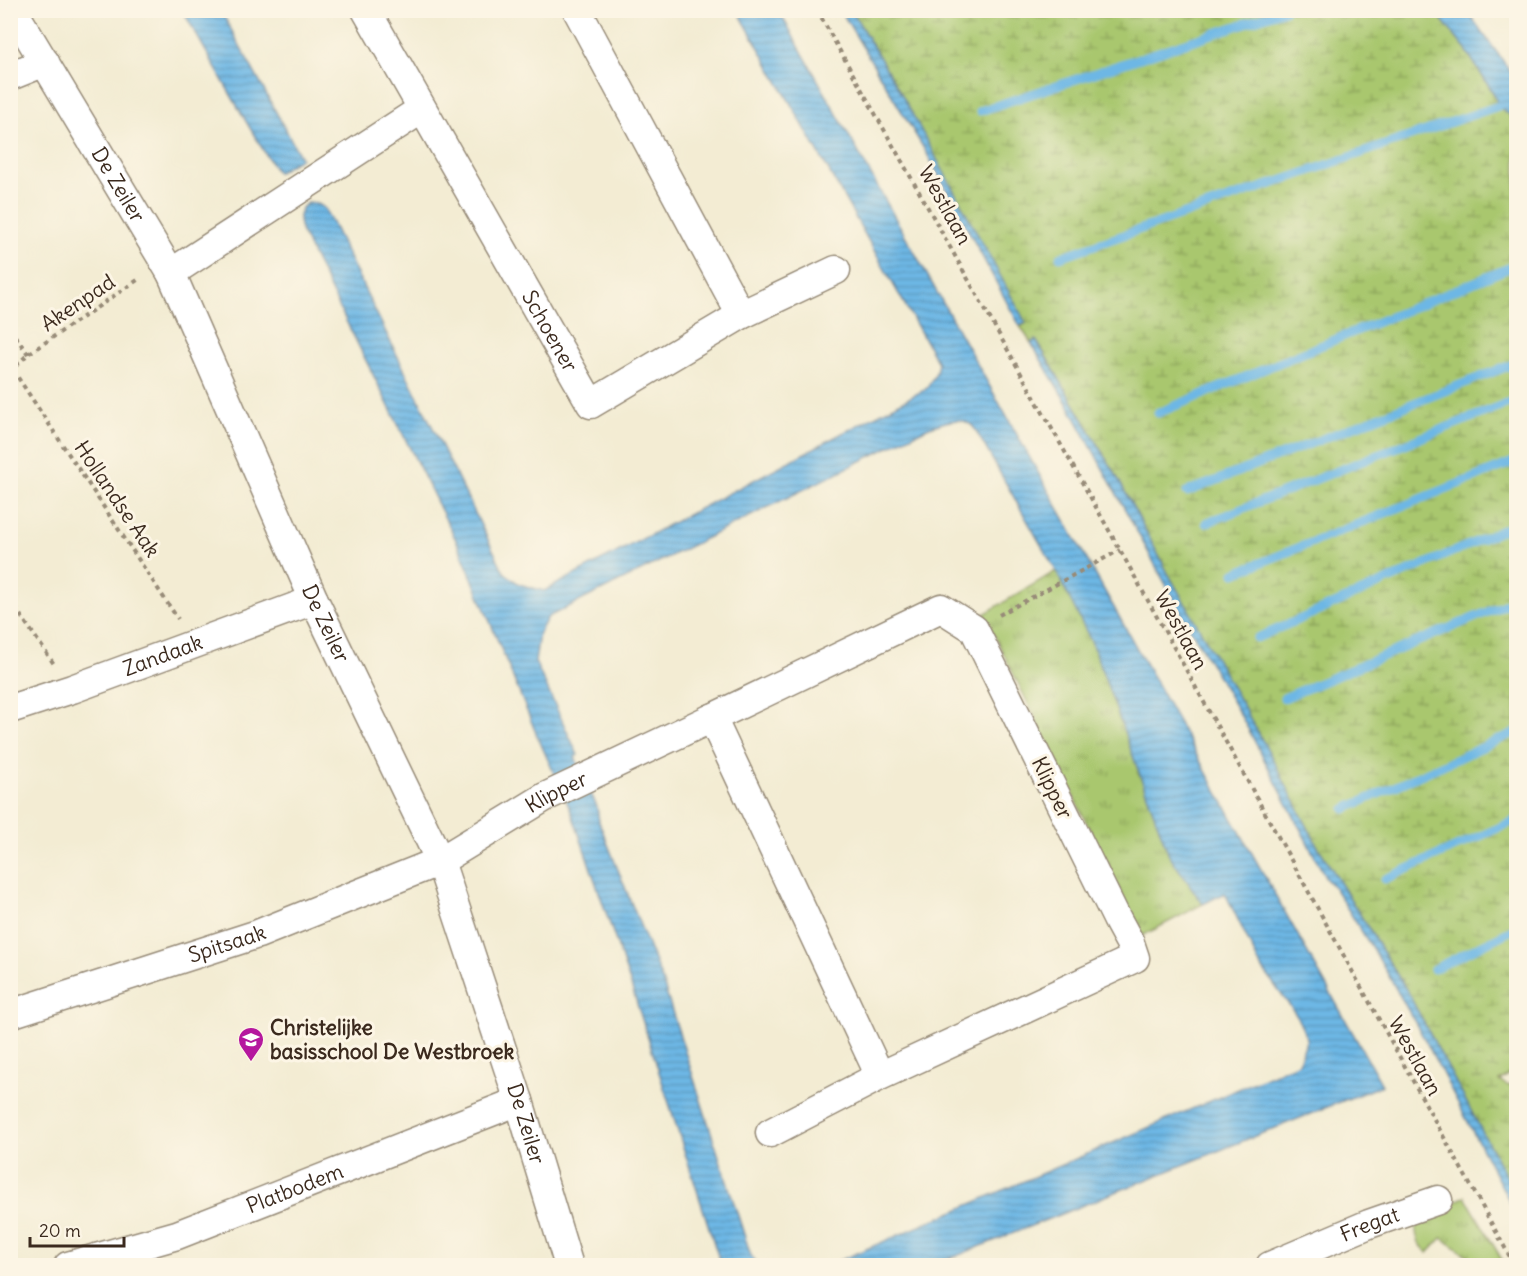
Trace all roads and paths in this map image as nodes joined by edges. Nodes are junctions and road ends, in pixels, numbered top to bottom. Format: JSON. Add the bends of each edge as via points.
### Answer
{"nodes":[{"id":1,"x":14,"y":10,"type":"edge"},
{"id":2,"x":366,"y":10,"type":"edge"},
{"id":3,"x":577,"y":10,"type":"edge"},
{"id":4,"x":817,"y":10,"type":"edge"},
{"id":5,"x":45,"y":62,"type":"junction"},
{"id":6,"x":10,"y":76,"type":"edge"},
{"id":7,"x":422,"y":109,"type":"junction"},
{"id":8,"x":168,"y":267,"type":"junction"},
{"id":9,"x":836,"y":270,"type":"dead end"},
{"id":10,"x":741,"y":315,"type":"junction"},
{"id":11,"x":10,"y":329,"type":"edge"},
{"id":12,"x":28,"y":354,"type":"junction"},
{"id":13,"x":12,"y":371,"type":"edge"},
{"id":14,"x":1120,"y":550,"type":"junction"},
{"id":15,"x":10,"y":600,"type":"edge"},
{"id":16,"x":314,"y":600,"type":"junction"},
{"id":17,"x":974,"y":628,"type":"junction"},
{"id":18,"x":195,"y":644,"type":"junction"},
{"id":19,"x":72,"y":689,"type":"junction"},
{"id":20,"x":10,"y":709,"type":"edge"},
{"id":21,"x":712,"y":718,"type":"junction"},
{"id":22,"x":440,"y":861,"type":"junction"},
{"id":23,"x":10,"y":1014,"type":"edge"},
{"id":24,"x":880,"y":1076,"type":"junction"},
{"id":25,"x":519,"y":1101,"type":"junction"},
{"id":26,"x":770,"y":1133,"type":"dead end"},
{"id":27,"x":1438,"y":1200,"type":"dead end"},
{"id":28,"x":68,"y":1266,"type":"edge"},
{"id":29,"x":569,"y":1266,"type":"edge"},
{"id":30,"x":1270,"y":1266,"type":"edge"},
{"id":31,"x":1515,"y":1266,"type":"edge"}],
"edges":[{"from":1,"to":5,"type":"street","name":"De Zeiler"},
{"from":2,"to":7,"type":"street","name":"Schoener"},
{"from":3,"to":10,"type":"street"},
{"from":4,"to":14,"type":"path","name":"Westlaan"},
{"from":5,"to":6,"type":"street"},
{"from":5,"to":8,"type":"street","name":"De Zeiler"},
{"from":7,"to":8,"type":"street"},
{"from":7,"to":10,"type":"street","name":"Schoener","via":[[591,404]]},
{"from":8,"to":12,"type":"path","name":"Akenpad"},
{"from":8,"to":16,"type":"street","name":"De Zeiler"},
{"from":9,"to":10,"type":"street","name":"Schoener"},
{"from":11,"to":12,"type":"path"},
{"from":12,"to":13,"type":"path","name":"Akenpad"},
{"from":13,"to":18,"type":"path","name":"Hollandse Aak"},
{"from":14,"to":17,"type":"path"},
{"from":14,"to":31,"type":"path","name":"Westlaan"},
{"from":15,"to":19,"type":"path"},
{"from":16,"to":18,"type":"street","name":"Zandaak"},
{"from":16,"to":22,"type":"street","name":"De Zeiler"},
{"from":17,"to":21,"type":"street","name":"Klipper","via":[[941,608]]},
{"from":17,"to":24,"type":"street","name":"Klipper","via":[[1135,958]]},
{"from":18,"to":19,"type":"street","name":"Zandaak"},
{"from":19,"to":20,"type":"street","name":"Zandaak"},
{"from":21,"to":22,"type":"street","name":"Klipper","via":[[544,797]]},
{"from":21,"to":24,"type":"street"},
{"from":22,"to":23,"type":"street","name":"Spitsaak","via":[[258,934]]},
{"from":22,"to":25,"type":"street","name":"De Zeiler"},
{"from":24,"to":26,"type":"street","name":"Klipper"},
{"from":25,"to":28,"type":"street","name":"Platbodem","via":[[177,1235]]},
{"from":25,"to":29,"type":"street","name":"De Zeiler"},
{"from":27,"to":30,"type":"street","name":"Fregat"}]}
